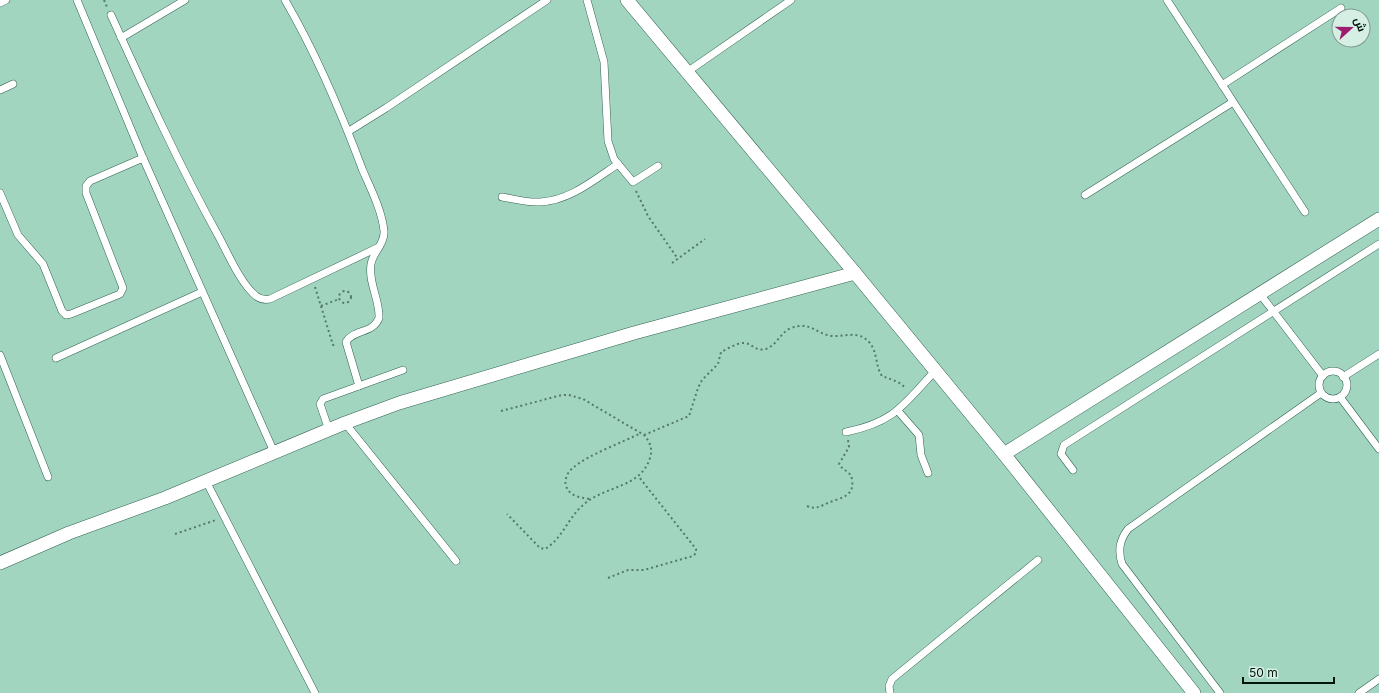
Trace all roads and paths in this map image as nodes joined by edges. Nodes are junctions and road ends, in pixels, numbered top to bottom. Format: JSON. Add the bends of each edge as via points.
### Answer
{"nodes":[{"id":1,"x":6,"y":0,"type":"edge"},
{"id":2,"x":77,"y":0,"type":"edge"},
{"id":3,"x":185,"y":0,"type":"edge"},
{"id":4,"x":285,"y":0,"type":"edge"},
{"id":5,"x":547,"y":0,"type":"edge"},
{"id":6,"x":587,"y":0,"type":"edge"},
{"id":7,"x":627,"y":0,"type":"edge"},
{"id":8,"x":791,"y":0,"type":"edge"},
{"id":9,"x":1167,"y":0,"type":"edge"},
{"id":10,"x":0,"y":3,"type":"edge"},
{"id":11,"x":1331,"y":14,"type":"edge"},
{"id":12,"x":110,"y":15,"type":"dead end"},
{"id":13,"x":121,"y":38,"type":"junction"},
{"id":14,"x":687,"y":72,"type":"junction"},
{"id":15,"x":13,"y":84,"type":"dead end"},
{"id":16,"x":1222,"y":85,"type":"junction"},
{"id":17,"x":0,"y":90,"type":"edge"},
{"id":18,"x":1233,"y":102,"type":"junction"},
{"id":19,"x":349,"y":131,"type":"junction"},
{"id":20,"x":143,"y":158,"type":"junction"},
{"id":21,"x":618,"y":164,"type":"junction"},
{"id":22,"x":658,"y":166,"type":"dead end"},
{"id":23,"x":633,"y":182,"type":"junction"},
{"id":24,"x":0,"y":193,"type":"edge"},
{"id":25,"x":1085,"y":196,"type":"dead end"},
{"id":26,"x":502,"y":197,"type":"dead end"},
{"id":27,"x":1305,"y":212,"type":"dead end"},
{"id":28,"x":1379,"y":220,"type":"edge"},
{"id":29,"x":705,"y":239,"type":"dead end"},
{"id":30,"x":1379,"y":244,"type":"edge"},
{"id":31,"x":379,"y":247,"type":"junction"},
{"id":32,"x":678,"y":258,"type":"junction"},
{"id":33,"x":672,"y":263,"type":"dead end"},
{"id":34,"x":855,"y":273,"type":"junction"},
{"id":35,"x":312,"y":278,"type":"junction"},
{"id":36,"x":202,"y":292,"type":"junction"},
{"id":37,"x":1260,"y":294,"type":"junction"},
{"id":38,"x":339,"y":299,"type":"junction"},
{"id":39,"x":320,"y":306,"type":"junction"},
{"id":40,"x":1273,"y":311,"type":"junction"},
{"id":41,"x":346,"y":342,"type":"junction"},
{"id":42,"x":1379,"y":354,"type":"edge"},
{"id":43,"x":0,"y":355,"type":"edge"},
{"id":44,"x":56,"y":358,"type":"dead end"},
{"id":45,"x":403,"y":370,"type":"dead end"},
{"id":46,"x":935,"y":371,"type":"junction"},
{"id":47,"x":1323,"y":376,"type":"junction"},
{"id":48,"x":1343,"y":377,"type":"junction"},
{"id":49,"x":359,"y":386,"type":"junction"},
{"id":50,"x":1321,"y":393,"type":"junction"},
{"id":51,"x":913,"y":394,"type":"junction"},
{"id":52,"x":1340,"y":397,"type":"junction"},
{"id":53,"x":501,"y":411,"type":"dead end"},
{"id":54,"x":898,"y":411,"type":"junction"},
{"id":55,"x":345,"y":423,"type":"junction"},
{"id":56,"x":329,"y":430,"type":"junction"},
{"id":57,"x":846,"y":432,"type":"joint"},
{"id":58,"x":641,"y":433,"type":"junction"},
{"id":59,"x":644,"y":435,"type":"junction"},
{"id":60,"x":1379,"y":449,"type":"edge"},
{"id":61,"x":274,"y":452,"type":"junction"},
{"id":62,"x":1004,"y":454,"type":"junction"},
{"id":63,"x":1073,"y":470,"type":"dead end"},
{"id":64,"x":928,"y":473,"type":"dead end"},
{"id":65,"x":48,"y":477,"type":"dead end"},
{"id":66,"x":638,"y":477,"type":"junction"},
{"id":67,"x":206,"y":481,"type":"junction"},
{"id":68,"x":590,"y":499,"type":"junction"},
{"id":69,"x":808,"y":506,"type":"dead end"},
{"id":70,"x":507,"y":514,"type":"dead end"},
{"id":71,"x":224,"y":517,"type":"junction"},
{"id":72,"x":175,"y":534,"type":"dead end"},
{"id":73,"x":1038,"y":560,"type":"dead end"},
{"id":74,"x":456,"y":561,"type":"dead end"},
{"id":75,"x":0,"y":563,"type":"edge"},
{"id":76,"x":608,"y":578,"type":"dead end"},
{"id":77,"x":1379,"y":679,"type":"edge"},
{"id":78,"x":315,"y":693,"type":"edge"},
{"id":79,"x":890,"y":693,"type":"edge"},
{"id":80,"x":1194,"y":693,"type":"edge"},
{"id":81,"x":1220,"y":693,"type":"edge"},
{"id":82,"x":1359,"y":693,"type":"edge"}],
"edges":[{"from":1,"to":10,"type":"lane"},
{"from":2,"to":20,"type":"lane"},
{"from":3,"to":13,"type":"lane"},
{"from":4,"to":19,"type":"lane","via":[[309,41]]},
{"from":5,"to":19,"type":"lane"},
{"from":6,"to":21,"type":"lane","via":[[604,62],[608,141]]},
{"from":7,"to":14,"type":"street"},
{"from":8,"to":14,"type":"lane"},
{"from":9,"to":16,"type":"lane"},
{"from":11,"to":16,"type":"lane"},
{"from":12,"to":13,"type":"lane"},
{"from":13,"to":35,"type":"lane","via":[[187,177],[246,285],[255,295],[266,299]]},
{"from":14,"to":34,"type":"street"},
{"from":15,"to":17,"type":"lane"},
{"from":16,"to":18,"type":"lane"},
{"from":18,"to":25,"type":"lane"},
{"from":18,"to":27,"type":"lane"},
{"from":19,"to":31,"type":"lane","via":[[384,230]]},
{"from":20,"to":24,"type":"lane","via":[[90,181],[86,186],[86,193],[123,288],[120,294],[71,314],[66,315],[62,311],[43,264],[18,235]]},
{"from":20,"to":36,"type":"lane"},
{"from":21,"to":23,"type":"lane"},
{"from":21,"to":26,"type":"lane","via":[[561,198],[535,202]]},
{"from":22,"to":23,"type":"lane"},
{"from":23,"to":32,"type":"path","via":[[648,216]]},
{"from":28,"to":37,"type":"street"},
{"from":29,"to":32,"type":"path"},
{"from":30,"to":40,"type":"lane"},
{"from":31,"to":35,"type":"lane"},
{"from":31,"to":41,"type":"lane","via":[[370,270],[379,314],[377,322],[372,328],[349,338]]},
{"from":32,"to":33,"type":"path"},
{"from":34,"to":46,"type":"street"},
{"from":34,"to":55,"type":"street","via":[[634,333],[446,388]]},
{"from":35,"to":39,"type":"path"},
{"from":36,"to":44,"type":"lane"},
{"from":36,"to":61,"type":"lane"},
{"from":37,"to":40,"type":"lane"},
{"from":37,"to":62,"type":"street"},
{"from":38,"to":38,"type":"path","via":[[347,304],[352,297],[346,291],[340,293]]},
{"from":38,"to":39,"type":"path"},
{"from":39,"to":41,"type":"path","via":[[333,345]]},
{"from":40,"to":47,"type":"lane"},
{"from":40,"to":63,"type":"lane","via":[[1064,446],[1061,454]]},
{"from":41,"to":49,"type":"lane"},
{"from":42,"to":48,"type":"lane"},
{"from":43,"to":65,"type":"lane"},
{"from":45,"to":49,"type":"lane"},
{"from":46,"to":51,"type":"lane"},
{"from":46,"to":62,"type":"street"},
{"from":47,"to":48,"type":"lane","via":[[1331,372]]},
{"from":47,"to":50,"type":"lane","via":[[1319,384]]},
{"from":48,"to":52,"type":"lane","via":[[1346,386]]},
{"from":49,"to":56,"type":"lane","via":[[321,401]]},
{"from":50,"to":52,"type":"lane","via":[[1330,399]]},
{"from":50,"to":81,"type":"lane","via":[[1128,530],[1120,542],[1122,564]]},
{"from":51,"to":54,"type":"lane"},
{"from":51,"to":59,"type":"path","via":[[898,382],[882,376],[872,347],[865,339],[850,334],[832,336],[811,327],[799,326],[785,332],[776,343],[767,348],[757,350],[741,343],[721,352],[718,364],[702,380],[689,416]]},
{"from":52,"to":60,"type":"lane"},
{"from":53,"to":58,"type":"path","via":[[569,395],[583,399]]},
{"from":54,"to":57,"type":"lane","via":[[874,425]]},
{"from":54,"to":64,"type":"lane","via":[[919,435],[921,455]]},
{"from":55,"to":56,"type":"street"},
{"from":55,"to":74,"type":"lane"},
{"from":56,"to":61,"type":"street"},
{"from":57,"to":69,"type":"path","via":[[849,447],[839,464],[851,474],[850,491],[844,498],[819,508]]},
{"from":58,"to":59,"type":"path"},
{"from":58,"to":68,"type":"path","via":[[578,464],[569,472],[566,481],[568,491],[576,497]]},
{"from":59,"to":66,"type":"path","via":[[651,444],[652,454],[644,471]]},
{"from":61,"to":67,"type":"street"},
{"from":62,"to":80,"type":"street"},
{"from":66,"to":68,"type":"path"},
{"from":66,"to":76,"type":"path","via":[[696,549],[696,553],[647,569],[628,570]]},
{"from":67,"to":71,"type":"lane"},
{"from":67,"to":75,"type":"street","via":[[69,533]]},
{"from":68,"to":70,"type":"path","via":[[578,509],[560,535],[545,549],[540,548]]},
{"from":71,"to":72,"type":"path"},
{"from":71,"to":78,"type":"lane"},
{"from":73,"to":79,"type":"lane","via":[[892,679]]},
{"from":77,"to":82,"type":"lane"}]}
